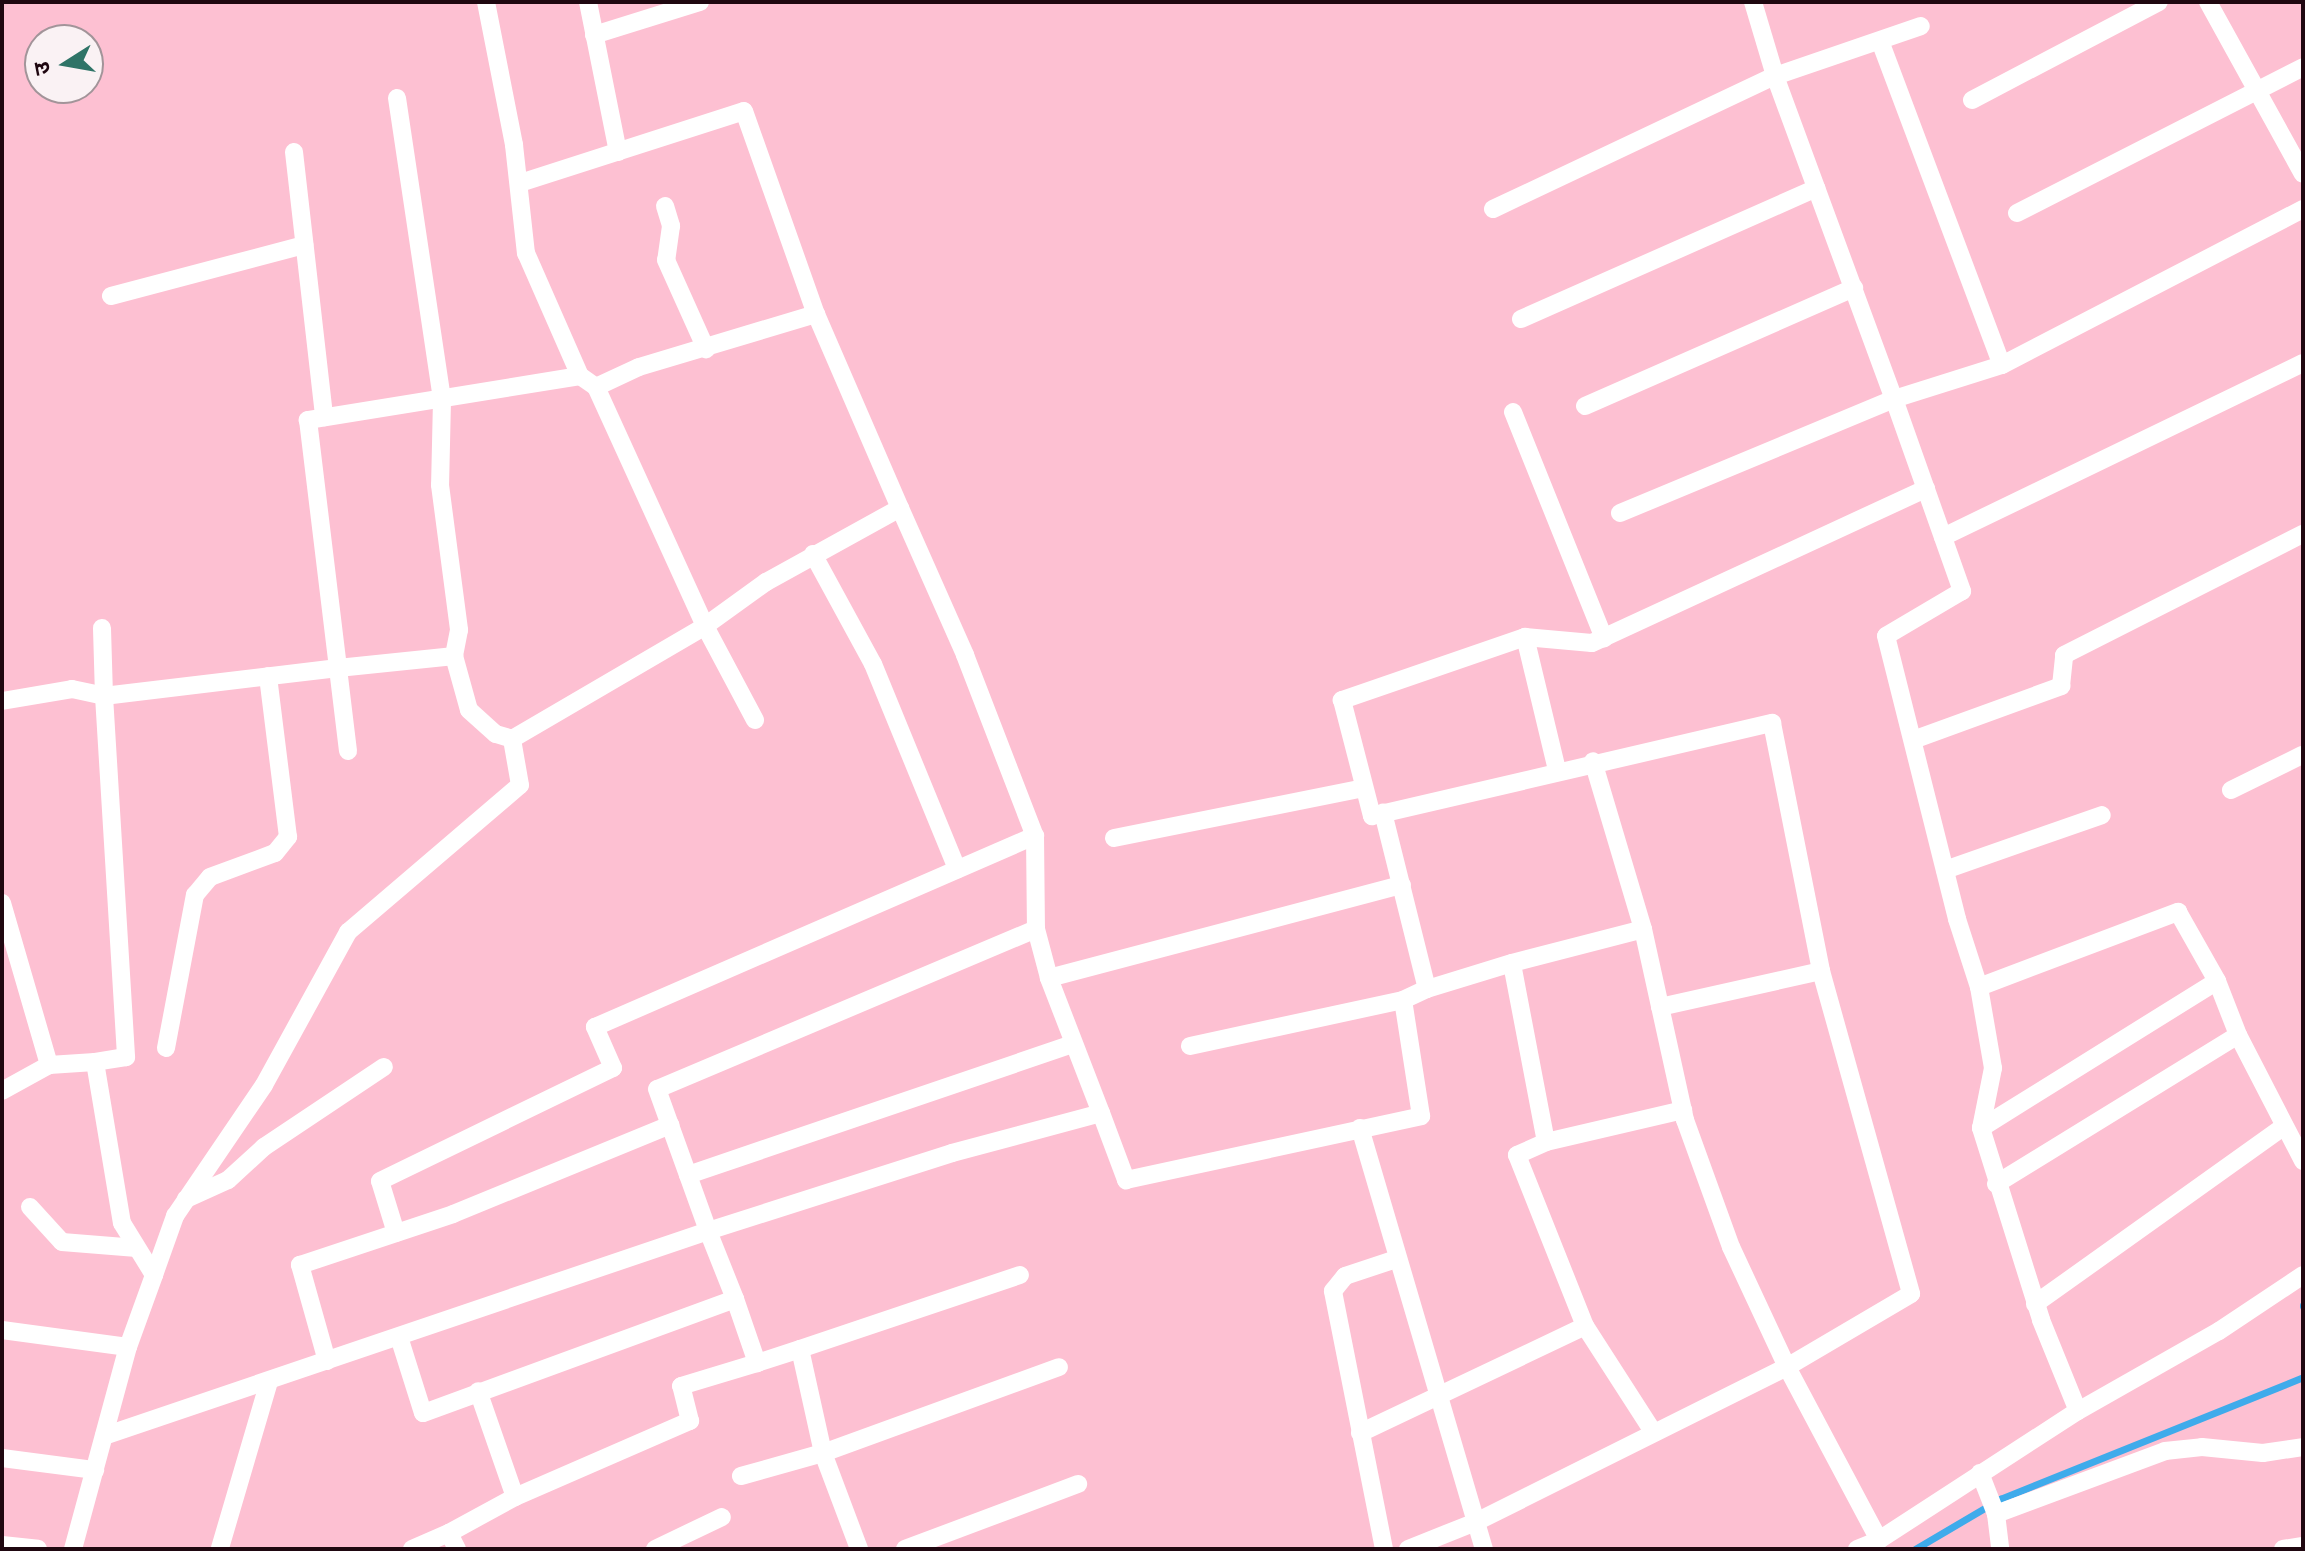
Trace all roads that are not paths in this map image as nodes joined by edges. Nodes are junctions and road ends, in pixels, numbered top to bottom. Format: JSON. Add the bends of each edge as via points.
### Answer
{"nodes":[{"id":1,"x":486,"y":2,"type":"edge"},
{"id":2,"x":588,"y":2,"type":"edge"},
{"id":3,"x":700,"y":2,"type":"edge"},
{"id":4,"x":1753,"y":2,"type":"edge"},
{"id":5,"x":2159,"y":2,"type":"edge"},
{"id":6,"x":2208,"y":2,"type":"edge"},
{"id":7,"x":1921,"y":26,"type":"dead end"},
{"id":8,"x":594,"y":35,"type":"junction"},
{"id":9,"x":1880,"y":41,"type":"junction"},
{"id":10,"x":2303,"y":67,"type":"edge"},
{"id":11,"x":1775,"y":76,"type":"junction"},
{"id":12,"x":2257,"y":90,"type":"junction"},
{"id":13,"x":397,"y":98,"type":"dead end"},
{"id":14,"x":1972,"y":100,"type":"dead end"},
{"id":15,"x":294,"y":152,"type":"dead end"},
{"id":16,"x":618,"y":152,"type":"junction"},
{"id":17,"x":2303,"y":174,"type":"edge"},
{"id":18,"x":520,"y":183,"type":"junction"},
{"id":19,"x":1816,"y":188,"type":"junction"},
{"id":20,"x":665,"y":206,"type":"dead end"},
{"id":21,"x":1493,"y":209,"type":"dead end"},
{"id":22,"x":2303,"y":209,"type":"edge"},
{"id":23,"x":2017,"y":213,"type":"dead end"},
{"id":24,"x":304,"y":245,"type":"junction"},
{"id":25,"x":1854,"y":288,"type":"junction"},
{"id":26,"x":111,"y":296,"type":"dead end"},
{"id":27,"x":816,"y":314,"type":"junction"},
{"id":28,"x":1521,"y":319,"type":"dead end"},
{"id":29,"x":706,"y":349,"type":"junction"},
{"id":30,"x":2303,"y":363,"type":"edge"},
{"id":31,"x":2002,"y":365,"type":"junction"},
{"id":32,"x":588,"y":382,"type":"junction"},
{"id":33,"x":1894,"y":399,"type":"junction"},
{"id":34,"x":442,"y":400,"type":"junction"},
{"id":35,"x":1585,"y":406,"type":"dead end"},
{"id":36,"x":1513,"y":412,"type":"dead end"},
{"id":37,"x":324,"y":417,"type":"junction"},
{"id":38,"x":1926,"y":489,"type":"junction"},
{"id":39,"x":900,"y":508,"type":"junction"},
{"id":40,"x":1620,"y":513,"type":"dead end"},
{"id":41,"x":2303,"y":534,"type":"edge"},
{"id":42,"x":1943,"y":537,"type":"junction"},
{"id":43,"x":813,"y":554,"type":"junction"},
{"id":44,"x":705,"y":626,"type":"junction"},
{"id":45,"x":102,"y":628,"type":"dead end"},
{"id":46,"x":1525,"y":637,"type":"junction"},
{"id":47,"x":1604,"y":638,"type":"junction"},
{"id":48,"x":454,"y":656,"type":"junction"},
{"id":49,"x":338,"y":668,"type":"junction"},
{"id":50,"x":268,"y":676,"type":"junction"},
{"id":51,"x":104,"y":696,"type":"junction"},
{"id":52,"x":2,"y":701,"type":"edge"},
{"id":53,"x":755,"y":720,"type":"dead end"},
{"id":54,"x":512,"y":739,"type":"junction"},
{"id":55,"x":1913,"y":740,"type":"junction"},
{"id":56,"x":348,"y":751,"type":"dead end"},
{"id":57,"x":2303,"y":755,"type":"edge"},
{"id":58,"x":1593,"y":761,"type":"junction"},
{"id":59,"x":1557,"y":770,"type":"junction"},
{"id":60,"x":1364,"y":788,"type":"junction"},
{"id":61,"x":2231,"y":790,"type":"dead end"},
{"id":62,"x":1383,"y":812,"type":"junction"},
{"id":63,"x":2102,"y":815,"type":"dead end"},
{"id":64,"x":1035,"y":836,"type":"junction"},
{"id":65,"x":1114,"y":838,"type":"dead end"},
{"id":66,"x":957,"y":869,"type":"junction"},
{"id":67,"x":1945,"y":870,"type":"junction"},
{"id":68,"x":1402,"y":885,"type":"junction"},
{"id":69,"x":2,"y":903,"type":"edge"},
{"id":70,"x":1036,"y":929,"type":"junction"},
{"id":71,"x":1643,"y":929,"type":"junction"},
{"id":72,"x":10,"y":961,"type":"edge"},
{"id":73,"x":1512,"y":963,"type":"junction"},
{"id":74,"x":1821,"y":971,"type":"junction"},
{"id":75,"x":1049,"y":978,"type":"junction"},
{"id":76,"x":2217,"y":981,"type":"junction"},
{"id":77,"x":1979,"y":987,"type":"junction"},
{"id":78,"x":1427,"y":989,"type":"junction"},
{"id":79,"x":1403,"y":1000,"type":"junction"},
{"id":80,"x":1660,"y":1007,"type":"junction"},
{"id":81,"x":2238,"y":1035,"type":"junction"},
{"id":82,"x":1073,"y":1044,"type":"junction"},
{"id":83,"x":1190,"y":1046,"type":"dead end"},
{"id":84,"x":166,"y":1048,"type":"dead end"},
{"id":85,"x":95,"y":1062,"type":"junction"},
{"id":86,"x":49,"y":1065,"type":"junction"},
{"id":87,"x":384,"y":1067,"type":"dead end"},
{"id":88,"x":2,"y":1091,"type":"edge"},
{"id":89,"x":1683,"y":1110,"type":"junction"},
{"id":90,"x":1101,"y":1113,"type":"junction"},
{"id":91,"x":670,"y":1125,"type":"junction"},
{"id":92,"x":2283,"y":1127,"type":"junction"},
{"id":93,"x":1360,"y":1128,"type":"junction"},
{"id":94,"x":1981,"y":1128,"type":"junction"},
{"id":95,"x":1546,"y":1142,"type":"junction"},
{"id":96,"x":2303,"y":1161,"type":"edge"},
{"id":97,"x":688,"y":1175,"type":"junction"},
{"id":98,"x":1996,"y":1184,"type":"junction"},
{"id":99,"x":186,"y":1199,"type":"junction"},
{"id":100,"x":30,"y":1207,"type":"dead end"},
{"id":101,"x":708,"y":1231,"type":"junction"},
{"id":102,"x":396,"y":1233,"type":"junction"},
{"id":103,"x":137,"y":1248,"type":"junction"},
{"id":104,"x":1396,"y":1259,"type":"junction"},
{"id":105,"x":154,"y":1275,"type":"junction"},
{"id":106,"x":1020,"y":1275,"type":"dead end"},
{"id":107,"x":2303,"y":1275,"type":"edge"},
{"id":108,"x":735,"y":1299,"type":"junction"},
{"id":109,"x":2035,"y":1304,"type":"junction"},
{"id":110,"x":1585,"y":1326,"type":"junction"},
{"id":111,"x":2,"y":1330,"type":"edge"},
{"id":112,"x":399,"y":1337,"type":"junction"},
{"id":113,"x":128,"y":1347,"type":"junction"},
{"id":114,"x":800,"y":1349,"type":"junction"},
{"id":115,"x":327,"y":1361,"type":"junction"},
{"id":116,"x":757,"y":1363,"type":"junction"},
{"id":117,"x":1059,"y":1367,"type":"dead end"},
{"id":118,"x":1787,"y":1367,"type":"junction"},
{"id":119,"x":269,"y":1382,"type":"junction"},
{"id":120,"x":478,"y":1391,"type":"junction"},
{"id":121,"x":1441,"y":1397,"type":"junction"},
{"id":122,"x":2078,"y":1411,"type":"junction"},
{"id":123,"x":1360,"y":1433,"type":"junction"},
{"id":124,"x":1654,"y":1433,"type":"junction"},
{"id":125,"x":104,"y":1436,"type":"junction"},
{"id":126,"x":2303,"y":1447,"type":"edge"},
{"id":127,"x":823,"y":1453,"type":"junction"},
{"id":128,"x":2,"y":1458,"type":"edge"},
{"id":129,"x":95,"y":1470,"type":"junction"},
{"id":130,"x":1980,"y":1473,"type":"junction"},
{"id":131,"x":741,"y":1476,"type":"dead end"},
{"id":132,"x":1078,"y":1484,"type":"dead end"},
{"id":133,"x":515,"y":1497,"type":"junction"},
{"id":134,"x":1996,"y":1514,"type":"junction"},
{"id":135,"x":722,"y":1517,"type":"dead end"},
{"id":136,"x":1476,"y":1522,"type":"junction"},
{"id":137,"x":1879,"y":1540,"type":"junction"},
{"id":138,"x":453,"y":1541,"type":"edge"},
{"id":139,"x":2,"y":1545,"type":"edge"},
{"id":140,"x":2303,"y":1546,"type":"edge"},
{"id":141,"x":220,"y":1548,"type":"edge"},
{"id":142,"x":38,"y":1549,"type":"edge"},
{"id":143,"x":73,"y":1549,"type":"edge"},
{"id":144,"x":412,"y":1549,"type":"edge"},
{"id":145,"x":655,"y":1549,"type":"edge"},
{"id":146,"x":859,"y":1549,"type":"edge"},
{"id":147,"x":905,"y":1549,"type":"edge"},
{"id":148,"x":1384,"y":1549,"type":"edge"},
{"id":149,"x":1408,"y":1549,"type":"edge"},
{"id":150,"x":1484,"y":1549,"type":"edge"},
{"id":151,"x":1857,"y":1549,"type":"edge"},
{"id":152,"x":2000,"y":1549,"type":"edge"},
{"id":153,"x":2283,"y":1549,"type":"edge"}],
"edges":[{"from":1,"to":18,"type":"street"},
{"from":2,"to":8,"type":"street"},
{"from":3,"to":8,"type":"street"},
{"from":4,"to":11,"type":"street"},
{"from":5,"to":14,"type":"street"},
{"from":6,"to":12,"type":"street"},
{"from":7,"to":9,"type":"street"},
{"from":8,"to":16,"type":"street"},
{"from":9,"to":11,"type":"street"},
{"from":9,"to":31,"type":"street"},
{"from":10,"to":12,"type":"street"},
{"from":11,"to":19,"type":"street"},
{"from":11,"to":21,"type":"street"},
{"from":12,"to":17,"type":"street"},
{"from":12,"to":23,"type":"street"},
{"from":13,"to":34,"type":"street"},
{"from":15,"to":24,"type":"street"},
{"from":16,"to":18,"type":"street"},
{"from":16,"to":27,"type":"street","via":[[744,111]]},
{"from":18,"to":32,"type":"street","via":[[518,214],[526,253]]},
{"from":19,"to":25,"type":"street"},
{"from":19,"to":28,"type":"street"},
{"from":20,"to":29,"type":"street","via":[[671,226],[666,260]]},
{"from":22,"to":31,"type":"street"},
{"from":24,"to":26,"type":"street"},
{"from":24,"to":37,"type":"street"},
{"from":25,"to":33,"type":"street"},
{"from":25,"to":35,"type":"street"},
{"from":27,"to":29,"type":"street"},
{"from":27,"to":39,"type":"street"},
{"from":29,"to":32,"type":"street"},
{"from":30,"to":42,"type":"street"},
{"from":31,"to":33,"type":"street"},
{"from":32,"to":34,"type":"street"},
{"from":32,"to":44,"type":"street"},
{"from":33,"to":38,"type":"street"},
{"from":33,"to":40,"type":"street"},
{"from":34,"to":37,"type":"street"},
{"from":34,"to":48,"type":"street","via":[[440,485],[459,630]]},
{"from":36,"to":47,"type":"street"},
{"from":37,"to":49,"type":"street","via":[[308,420]]},
{"from":38,"to":42,"type":"street"},
{"from":38,"to":47,"type":"street"},
{"from":39,"to":43,"type":"street"},
{"from":39,"to":64,"type":"street","via":[[965,655]]},
{"from":41,"to":55,"type":"street","via":[[2064,655],[2061,686]]},
{"from":42,"to":55,"type":"street","via":[[1962,591],[1886,636]]},
{"from":43,"to":44,"type":"street"},
{"from":43,"to":66,"type":"street","via":[[873,664]]},
{"from":44,"to":53,"type":"street"},
{"from":44,"to":54,"type":"street"},
{"from":45,"to":51,"type":"street"},
{"from":46,"to":47,"type":"street","via":[[1592,643]]},
{"from":46,"to":59,"type":"street"},
{"from":46,"to":60,"type":"street","via":[[1342,700]]},
{"from":48,"to":49,"type":"street"},
{"from":48,"to":54,"type":"street","via":[[469,710],[496,734]]},
{"from":49,"to":50,"type":"street"},
{"from":49,"to":56,"type":"street"},
{"from":50,"to":51,"type":"street"},
{"from":50,"to":84,"type":"street","via":[[288,837],[275,853],[210,877],[195,895]]},
{"from":51,"to":52,"type":"street","via":[[72,689]]},
{"from":51,"to":85,"type":"street","via":[[126,1057]]},
{"from":54,"to":99,"type":"street","via":[[520,785],[348,932],[264,1085]]},
{"from":55,"to":67,"type":"street"},
{"from":57,"to":61,"type":"street"},
{"from":58,"to":59,"type":"street"},
{"from":58,"to":71,"type":"street"},
{"from":58,"to":74,"type":"street","via":[[1772,723]]},
{"from":59,"to":62,"type":"street"},
{"from":60,"to":62,"type":"street","via":[[1372,816]]},
{"from":60,"to":65,"type":"street"},
{"from":62,"to":68,"type":"street"},
{"from":63,"to":67,"type":"street"},
{"from":64,"to":66,"type":"street"},
{"from":64,"to":70,"type":"street"},
{"from":66,"to":102,"type":"street","via":[[595,1027],[613,1068],[380,1181]]},
{"from":67,"to":77,"type":"street"},
{"from":68,"to":75,"type":"street"},
{"from":68,"to":78,"type":"street"},
{"from":69,"to":72,"type":"street"},
{"from":70,"to":75,"type":"street"},
{"from":70,"to":91,"type":"street","via":[[657,1089]]},
{"from":71,"to":73,"type":"street"},
{"from":71,"to":80,"type":"street"},
{"from":72,"to":86,"type":"street"},
{"from":73,"to":78,"type":"street"},
{"from":73,"to":95,"type":"street"},
{"from":74,"to":80,"type":"street"},
{"from":74,"to":118,"type":"street","via":[[1911,1294]]},
{"from":75,"to":82,"type":"street"},
{"from":76,"to":77,"type":"street","via":[[2178,912]]},
{"from":76,"to":81,"type":"street"},
{"from":76,"to":94,"type":"street"},
{"from":77,"to":94,"type":"street","via":[[1993,1068]]},
{"from":78,"to":79,"type":"street"},
{"from":79,"to":83,"type":"street"},
{"from":79,"to":93,"type":"street","via":[[1421,1116]]},
{"from":80,"to":89,"type":"street"},
{"from":81,"to":92,"type":"street"},
{"from":81,"to":98,"type":"street"},
{"from":82,"to":90,"type":"street"},
{"from":82,"to":97,"type":"street"},
{"from":85,"to":86,"type":"street"},
{"from":85,"to":103,"type":"street","via":[[122,1223]]},
{"from":86,"to":88,"type":"street"},
{"from":87,"to":99,"type":"street","via":[[264,1147],[228,1180]]},
{"from":89,"to":95,"type":"street"},
{"from":89,"to":118,"type":"street","via":[[1731,1247]]},
{"from":90,"to":93,"type":"street","via":[[1126,1180]]},
{"from":90,"to":101,"type":"street","via":[[952,1153]]},
{"from":91,"to":97,"type":"street"},
{"from":91,"to":102,"type":"street"},
{"from":92,"to":96,"type":"street"},
{"from":92,"to":109,"type":"street"},
{"from":93,"to":104,"type":"street"},
{"from":94,"to":98,"type":"street"},
{"from":95,"to":110,"type":"street","via":[[1517,1155]]},
{"from":97,"to":101,"type":"street"},
{"from":98,"to":109,"type":"street"},
{"from":99,"to":105,"type":"street"},
{"from":100,"to":103,"type":"street","via":[[62,1242]]},
{"from":101,"to":108,"type":"street"},
{"from":101,"to":112,"type":"street"},
{"from":102,"to":115,"type":"street","via":[[300,1265]]},
{"from":103,"to":105,"type":"street"},
{"from":104,"to":121,"type":"street"},
{"from":104,"to":123,"type":"street","via":[[1345,1276],[1333,1291]]},
{"from":105,"to":113,"type":"street"},
{"from":106,"to":114,"type":"street"},
{"from":107,"to":122,"type":"street","via":[[2219,1331]]},
{"from":108,"to":116,"type":"street"},
{"from":108,"to":120,"type":"street"},
{"from":109,"to":122,"type":"street"},
{"from":110,"to":121,"type":"street"},
{"from":110,"to":124,"type":"street"},
{"from":111,"to":113,"type":"street"},
{"from":112,"to":115,"type":"street"},
{"from":112,"to":120,"type":"street","via":[[423,1413]]},
{"from":113,"to":125,"type":"street"},
{"from":114,"to":116,"type":"street"},
{"from":114,"to":127,"type":"street"},
{"from":115,"to":119,"type":"street"},
{"from":116,"to":133,"type":"street","via":[[681,1386],[690,1421]]},
{"from":117,"to":127,"type":"street"},
{"from":118,"to":124,"type":"street"},
{"from":118,"to":137,"type":"street"},
{"from":119,"to":125,"type":"street"},
{"from":119,"to":141,"type":"street"},
{"from":120,"to":133,"type":"street"},
{"from":121,"to":123,"type":"street"},
{"from":121,"to":136,"type":"street"},
{"from":122,"to":130,"type":"street"},
{"from":123,"to":148,"type":"street"},
{"from":124,"to":136,"type":"street"},
{"from":125,"to":129,"type":"street"},
{"from":126,"to":134,"type":"street","via":[[2263,1453],[2202,1447],[2165,1451]]},
{"from":127,"to":131,"type":"street"},
{"from":127,"to":146,"type":"street"},
{"from":128,"to":129,"type":"street"},
{"from":129,"to":143,"type":"street"},
{"from":130,"to":134,"type":"street"},
{"from":130,"to":137,"type":"street"},
{"from":132,"to":147,"type":"street"},
{"from":133,"to":138,"type":"street"},
{"from":134,"to":152,"type":"street"},
{"from":135,"to":145,"type":"street"},
{"from":136,"to":149,"type":"street"},
{"from":136,"to":150,"type":"street"},
{"from":137,"to":151,"type":"street"},
{"from":138,"to":144,"type":"street"},
{"from":139,"to":142,"type":"street"},
{"from":140,"to":153,"type":"street"}]}
